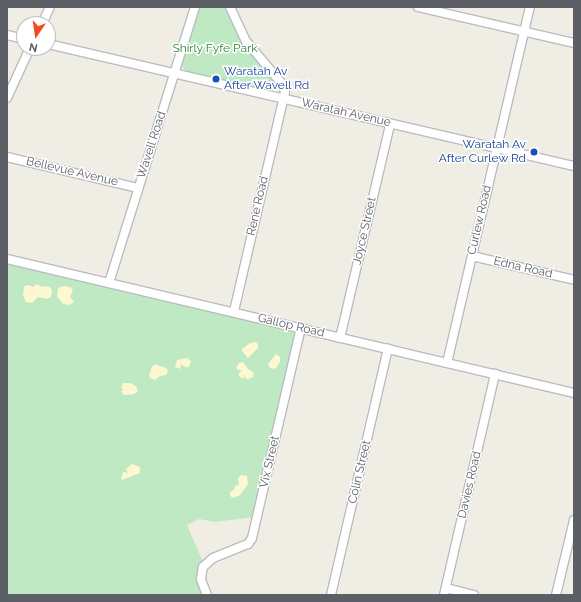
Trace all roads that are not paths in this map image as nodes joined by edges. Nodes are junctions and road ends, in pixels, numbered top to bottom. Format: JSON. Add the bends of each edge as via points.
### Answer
{"nodes":[{"id":1,"x":195,"y":7,"type":"edge"},
{"id":2,"x":230,"y":7,"type":"edge"},
{"id":3,"x":418,"y":7,"type":"edge"},
{"id":4,"x":530,"y":7,"type":"edge"},
{"id":5,"x":524,"y":32,"type":"junction"},
{"id":6,"x":574,"y":44,"type":"edge"},
{"id":7,"x":56,"y":46,"type":"edge"},
{"id":8,"x":26,"y":56,"type":"edge"},
{"id":9,"x":174,"y":73,"type":"junction"},
{"id":10,"x":7,"y":98,"type":"edge"},
{"id":11,"x":283,"y":99,"type":"junction"},
{"id":12,"x":390,"y":124,"type":"junction"},
{"id":13,"x":497,"y":148,"type":"junction"},
{"id":14,"x":7,"y":157,"type":"edge"},
{"id":15,"x":574,"y":166,"type":"edge"},
{"id":16,"x":138,"y":188,"type":"junction"},
{"id":17,"x":472,"y":256,"type":"junction"},
{"id":18,"x":7,"y":259,"type":"edge"},
{"id":19,"x":574,"y":280,"type":"edge"},
{"id":20,"x":109,"y":283,"type":"junction"},
{"id":21,"x":234,"y":312,"type":"junction"},
{"id":22,"x":301,"y":328,"type":"junction"},
{"id":23,"x":340,"y":338,"type":"junction"},
{"id":24,"x":388,"y":349,"type":"junction"},
{"id":25,"x":447,"y":363,"type":"junction"},
{"id":26,"x":495,"y":374,"type":"junction"},
{"id":27,"x":574,"y":393,"type":"edge"},
{"id":28,"x":574,"y":520,"type":"edge"},
{"id":29,"x":445,"y":592,"type":"edge"},
{"id":30,"x":207,"y":595,"type":"edge"},
{"id":31,"x":331,"y":595,"type":"edge"},
{"id":32,"x":474,"y":595,"type":"edge"},
{"id":33,"x":556,"y":595,"type":"edge"}],
"edges":[{"from":1,"to":9,"type":"street","name":"Wavell Road"},
{"from":2,"to":11,"type":"street","via":[[246,41],[285,88]]},
{"from":3,"to":5,"type":"street"},
{"from":4,"to":5,"type":"street","name":"Curlew Road"},
{"from":5,"to":6,"type":"street"},
{"from":5,"to":13,"type":"street","name":"Curlew Road"},
{"from":7,"to":9,"type":"street","name":"Waratah Avenue"},
{"from":8,"to":10,"type":"street"},
{"from":9,"to":11,"type":"street","name":"Waratah Avenue"},
{"from":9,"to":16,"type":"street","name":"Wavell Road"},
{"from":11,"to":12,"type":"street","name":"Waratah Avenue"},
{"from":11,"to":21,"type":"street","name":"Rene Road"},
{"from":12,"to":13,"type":"street","name":"Waratah Avenue"},
{"from":12,"to":23,"type":"street","name":"Joyce Street"},
{"from":13,"to":15,"type":"street","name":"Waratah Avenue"},
{"from":13,"to":17,"type":"street","name":"Curlew Road"},
{"from":14,"to":16,"type":"street","name":"Bellevue Avenue"},
{"from":16,"to":20,"type":"street","name":"Wavell Road"},
{"from":17,"to":19,"type":"street","name":"Edna Road"},
{"from":17,"to":25,"type":"street","name":"Curlew Road"},
{"from":18,"to":20,"type":"street","name":"Gallop Road"},
{"from":20,"to":21,"type":"street","name":"Gallop Road"},
{"from":21,"to":22,"type":"street","name":"Gallop Road"},
{"from":22,"to":23,"type":"street","name":"Gallop Road"},
{"from":22,"to":30,"type":"street","name":"Vix Street","via":[[252,538],[243,546],[213,558],[203,567],[201,579]]},
{"from":23,"to":24,"type":"street","name":"Gallop Road"},
{"from":24,"to":25,"type":"street","name":"Gallop Road"},
{"from":24,"to":31,"type":"street","name":"Colin Street"},
{"from":25,"to":26,"type":"street","name":"Gallop Road"},
{"from":26,"to":27,"type":"street","name":"Gallop Road"},
{"from":26,"to":29,"type":"street","name":"Davies Road"},
{"from":28,"to":33,"type":"street"},
{"from":29,"to":32,"type":"street"}]}
